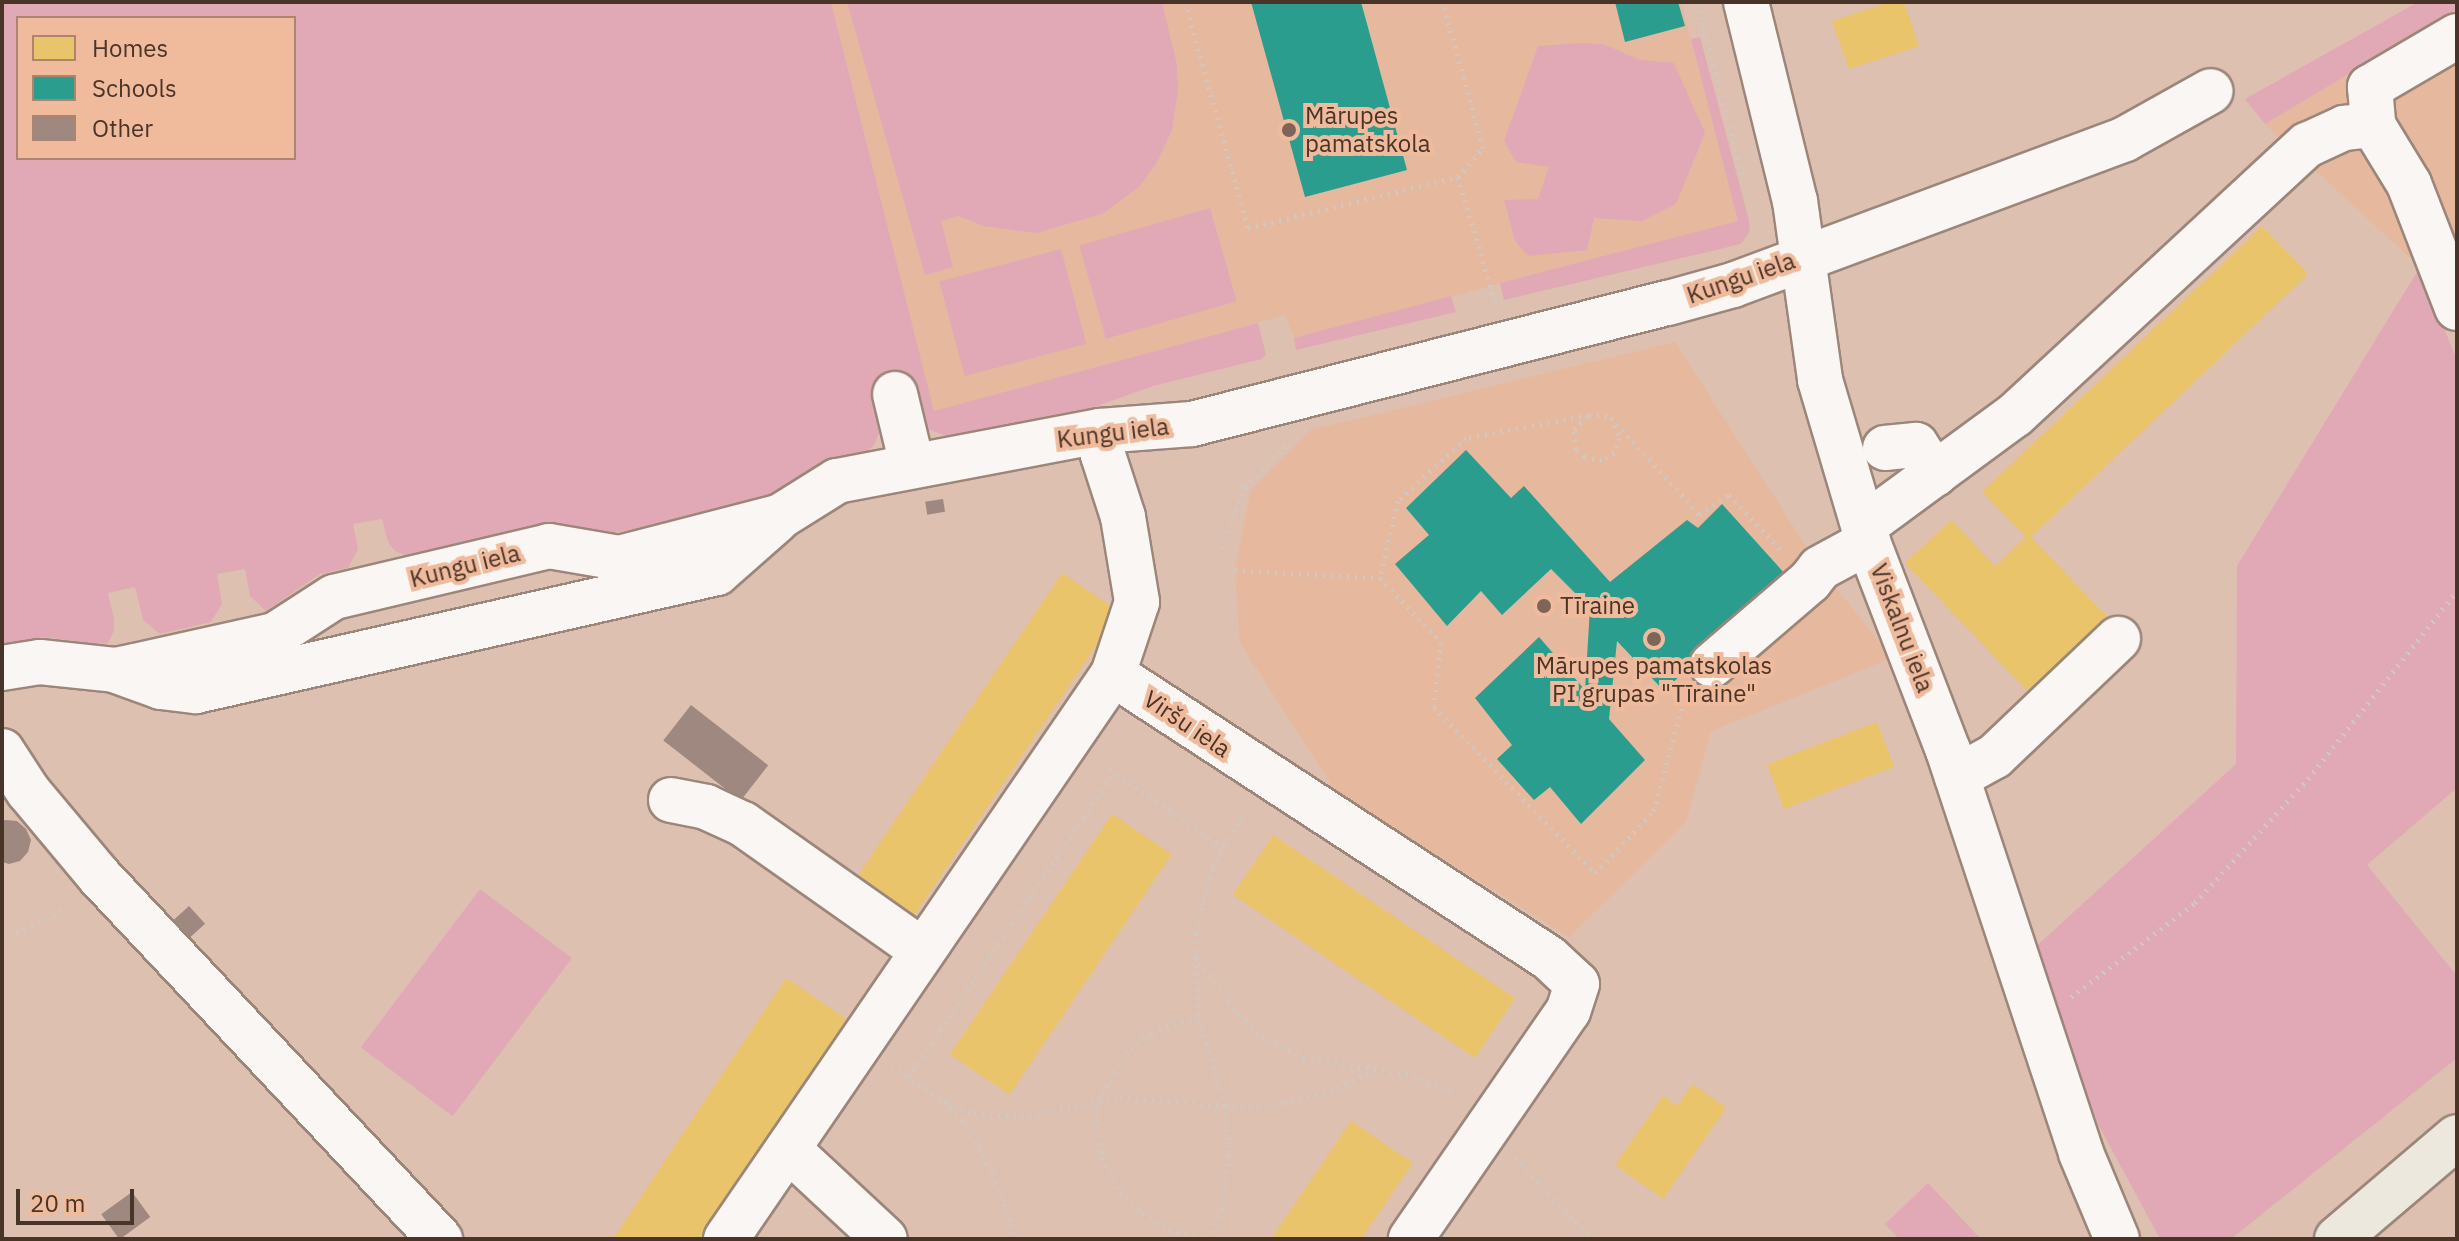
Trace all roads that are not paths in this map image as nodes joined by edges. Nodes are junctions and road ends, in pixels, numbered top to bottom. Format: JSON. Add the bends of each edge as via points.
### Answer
{"nodes":[{"id":1,"x":1746,"y":2,"type":"edge"},
{"id":2,"x":2457,"y":36,"type":"edge"},
{"id":3,"x":2211,"y":91,"type":"dead end"},
{"id":4,"x":2373,"y":125,"type":"junction"},
{"id":5,"x":2447,"y":251,"type":"edge"},
{"id":6,"x":1803,"y":257,"type":"junction"},
{"id":7,"x":2457,"y":308,"type":"edge"},
{"id":8,"x":895,"y":394,"type":"dead end"},
{"id":9,"x":1100,"y":431,"type":"junction"},
{"id":10,"x":1885,"y":448,"type":"dead end"},
{"id":11,"x":912,"y":465,"type":"junction"},
{"id":12,"x":1935,"y":474,"type":"junction"},
{"id":13,"x":781,"y":516,"type":"junction"},
{"id":14,"x":1867,"y":533,"type":"junction"},
{"id":15,"x":2118,"y":639,"type":"dead end"},
{"id":16,"x":1712,"y":665,"type":"road end"},
{"id":17,"x":2,"y":668,"type":"edge"},
{"id":18,"x":115,"y":670,"type":"junction"},
{"id":19,"x":1113,"y":674,"type":"junction"},
{"id":20,"x":2,"y":751,"type":"edge"},
{"id":21,"x":1957,"y":777,"type":"junction"},
{"id":22,"x":671,"y":800,"type":"dead end"},
{"id":23,"x":923,"y":951,"type":"junction"},
{"id":24,"x":2457,"y":1137,"type":"edge"},
{"id":25,"x":788,"y":1149,"type":"junction"},
{"id":26,"x":440,"y":1239,"type":"edge"},
{"id":27,"x":726,"y":1239,"type":"edge"},
{"id":28,"x":885,"y":1239,"type":"edge"},
{"id":29,"x":1411,"y":1239,"type":"edge"},
{"id":30,"x":2117,"y":1239,"type":"edge"},
{"id":31,"x":2337,"y":1239,"type":"edge"}],
"edges":[{"from":1,"to":6,"type":"street","name":"Viskalnu iela","via":[[1795,201]]},
{"from":2,"to":4,"type":"street","via":[[2370,87]]},
{"from":3,"to":6,"type":"street","name":"Kungu iela","via":[[2125,139]]},
{"from":4,"to":5,"type":"street"},
{"from":4,"to":12,"type":"street","via":[[2344,128],[2307,145],[2015,415]]},
{"from":5,"to":7,"type":"street"},
{"from":6,"to":9,"type":"street","name":"Kungu iela","via":[[1707,292],[1192,424]]},
{"from":6,"to":14,"type":"street","name":"Viskalnu iela","via":[[1820,380]]},
{"from":8,"to":11,"type":"street"},
{"from":9,"to":11,"type":"street","name":"Kungu iela"},
{"from":9,"to":19,"type":"street","via":[[1123,517],[1137,602]]},
{"from":10,"to":12,"type":"street","via":[[1916,445]]},
{"from":11,"to":13,"type":"street","name":"Kungu iela","via":[[837,481]]},
{"from":12,"to":14,"type":"street"},
{"from":13,"to":18,"type":"street","name":"Kungu iela","via":[[619,558],[549,546],[334,597],[275,635]]},
{"from":13,"to":18,"type":"street","via":[[717,573],[196,691],[161,687]]},
{"from":14,"to":16,"type":"street"},
{"from":14,"to":21,"type":"street","name":"Viskalnu iela"},
{"from":15,"to":21,"type":"street","via":[[1995,756]]},
{"from":17,"to":18,"type":"street","name":"Kungu iela","via":[[40,662]]},
{"from":19,"to":23,"type":"street"},
{"from":19,"to":29,"type":"street","name":"Viršu iela","via":[[1549,958],[1577,984],[1568,1011]]},
{"from":20,"to":26,"type":"street","via":[[28,791],[100,877]]},
{"from":21,"to":30,"type":"street","name":"Viskalnu iela","via":[[2081,1153]]},
{"from":22,"to":23,"type":"street","via":[[706,807],[743,824]]},
{"from":23,"to":25,"type":"street"},
{"from":24,"to":31,"type":"main road"},
{"from":25,"to":27,"type":"street"},
{"from":25,"to":28,"type":"street"}]}
